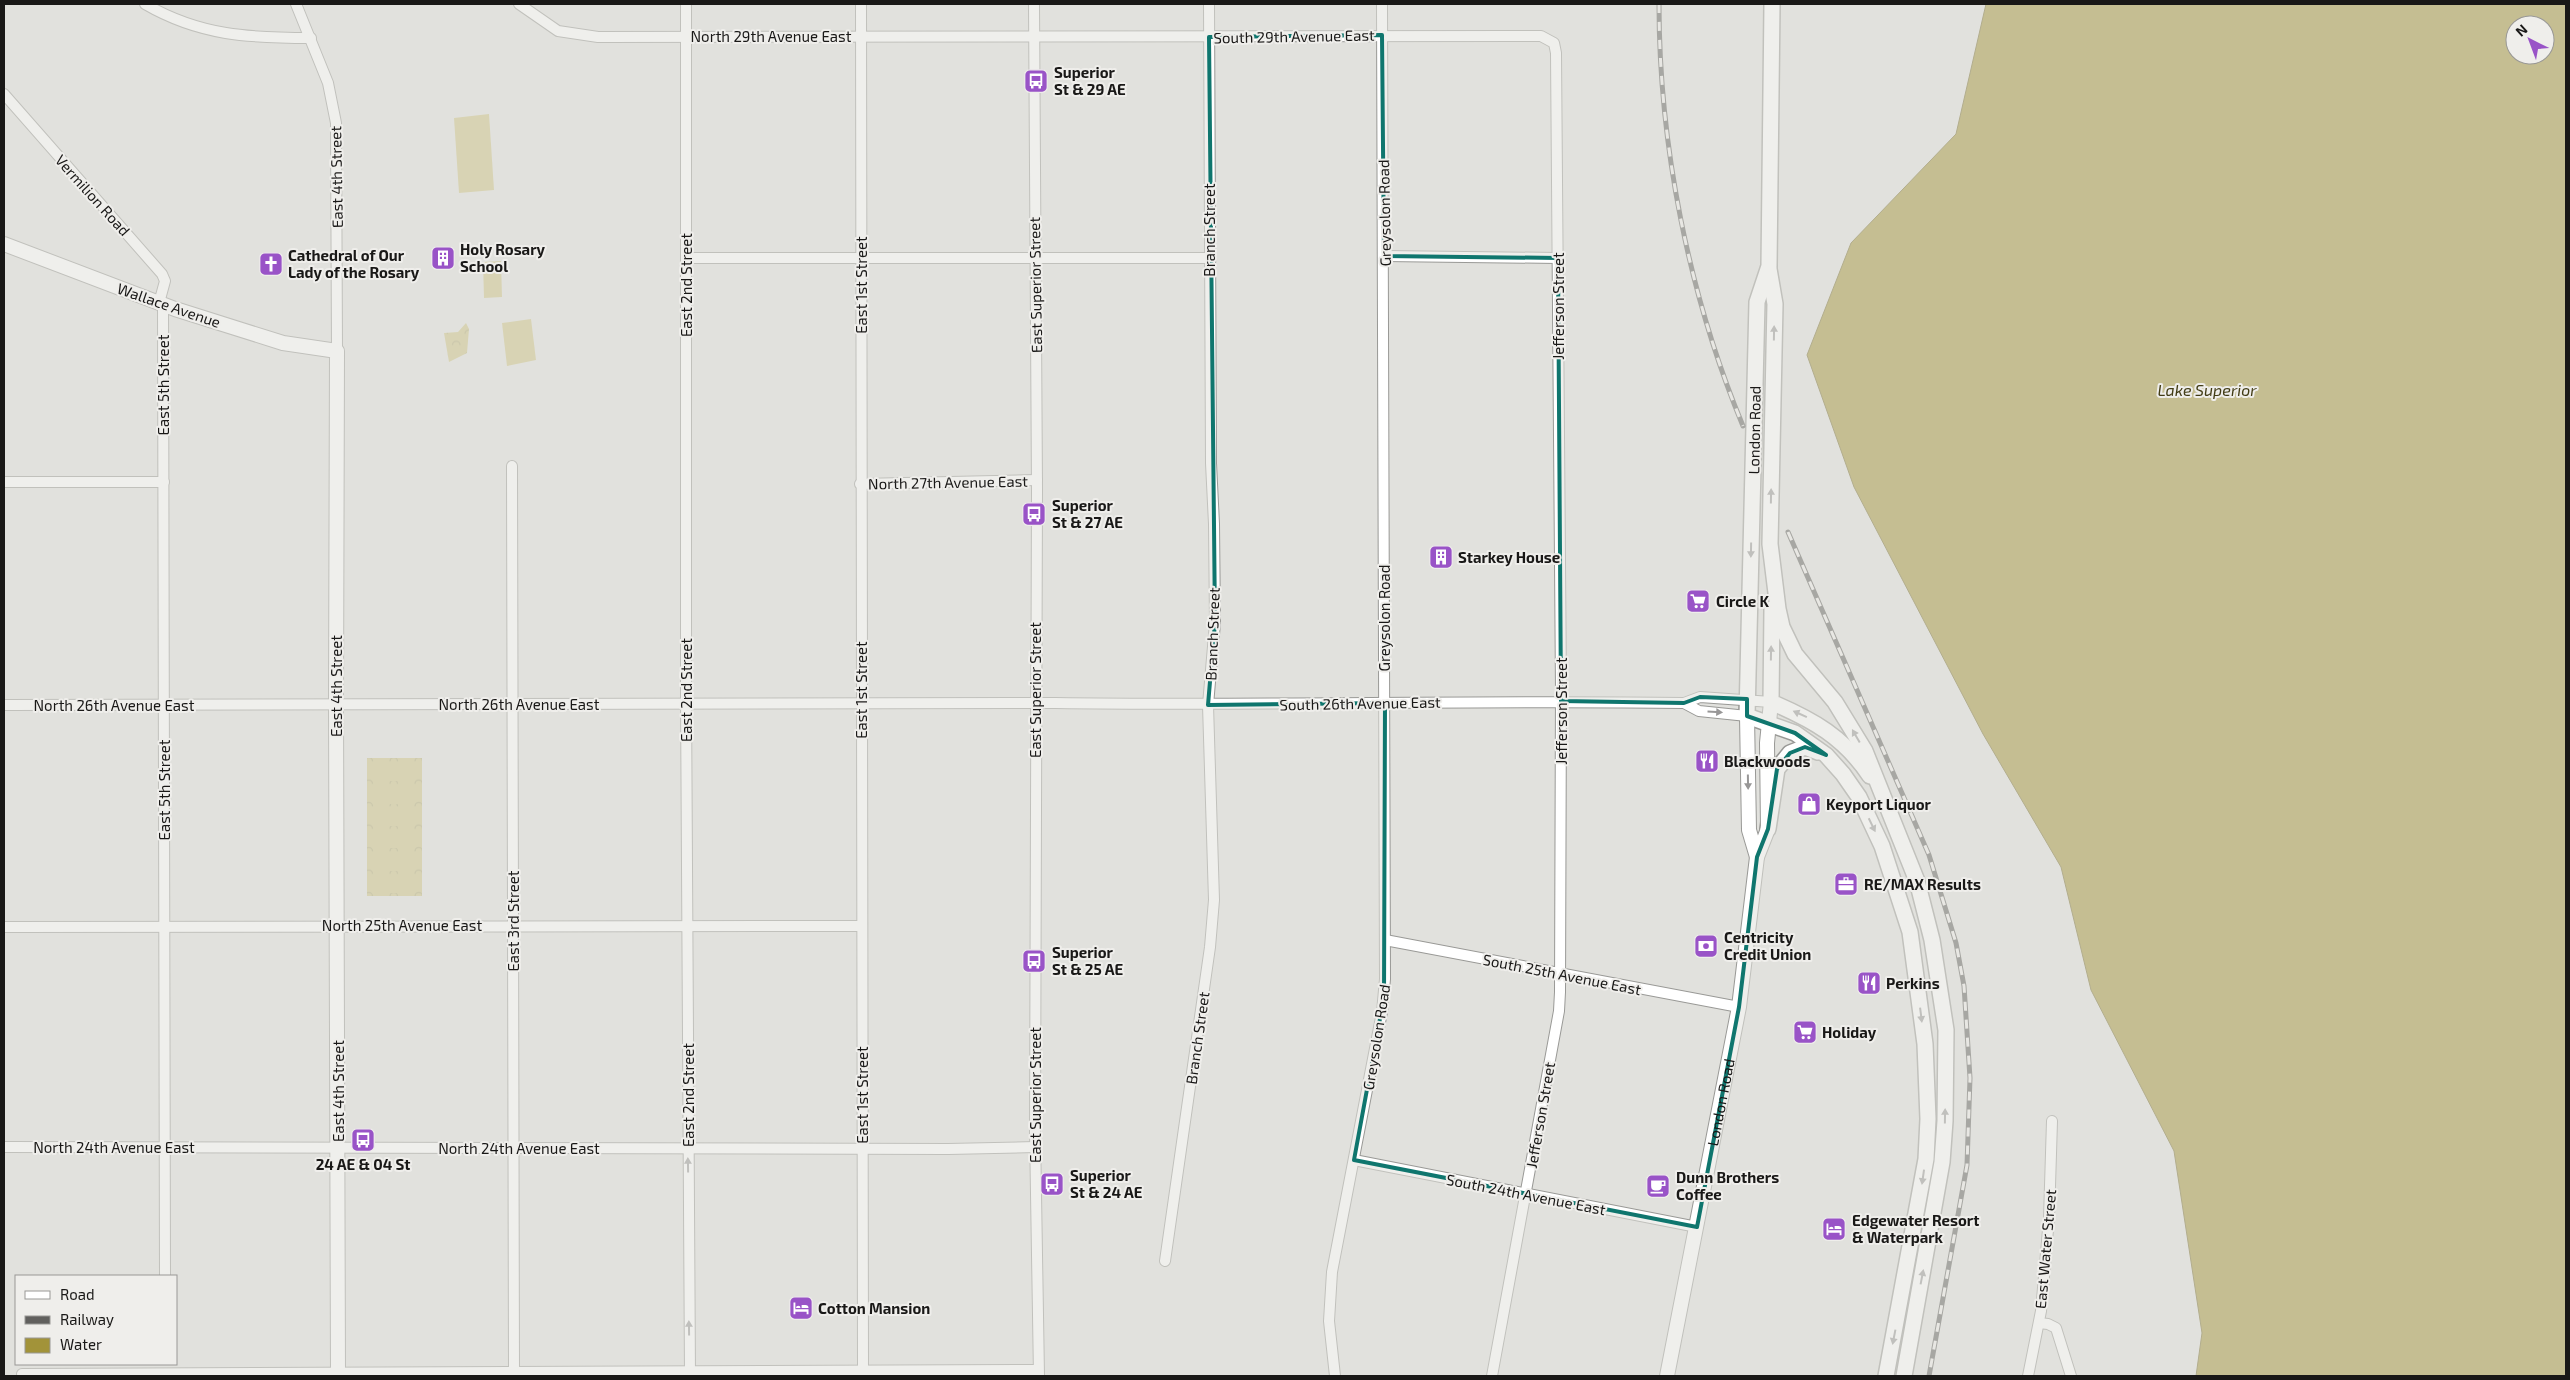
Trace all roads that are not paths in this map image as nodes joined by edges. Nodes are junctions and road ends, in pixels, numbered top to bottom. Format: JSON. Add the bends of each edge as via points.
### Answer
{"nodes":[{"id":1,"x":146,"y":4,"type":"edge"},
{"id":2,"x":296,"y":4,"type":"edge"},
{"id":3,"x":519,"y":4,"type":"edge"},
{"id":4,"x":686,"y":4,"type":"edge"},
{"id":5,"x":860,"y":4,"type":"edge"},
{"id":6,"x":1034,"y":4,"type":"edge"},
{"id":7,"x":1209,"y":4,"type":"edge"},
{"id":8,"x":1382,"y":4,"type":"edge"},
{"id":9,"x":1772,"y":4,"type":"edge"},
{"id":10,"x":1382,"y":35,"type":"junction"},
{"id":11,"x":686,"y":36,"type":"junction"},
{"id":12,"x":861,"y":37,"type":"junction"},
{"id":13,"x":1033,"y":37,"type":"junction"},
{"id":14,"x":311,"y":38,"type":"junction"},
{"id":15,"x":1209,"y":38,"type":"junction"},
{"id":16,"x":1552,"y":41,"type":"joint"},
{"id":17,"x":4,"y":94,"type":"edge"},
{"id":18,"x":4,"y":244,"type":"edge"},
{"id":19,"x":1384,"y":256,"type":"junction"},
{"id":20,"x":686,"y":258,"type":"junction"},
{"id":21,"x":860,"y":258,"type":"junction"},
{"id":22,"x":1209,"y":258,"type":"junction"},
{"id":23,"x":1558,"y":258,"type":"junction"},
{"id":24,"x":1034,"y":259,"type":"junction"},
{"id":25,"x":1769,"y":266,"type":"junction"},
{"id":26,"x":161,"y":304,"type":"junction"},
{"id":27,"x":337,"y":351,"type":"junction"},
{"id":28,"x":512,"y":466,"type":"dead end"},
{"id":29,"x":1037,"y":480,"type":"junction"},
{"id":30,"x":4,"y":482,"type":"edge"},
{"id":31,"x":164,"y":482,"type":"junction"},
{"id":32,"x":860,"y":484,"type":"junction"},
{"id":33,"x":1770,"y":544,"type":"junction"},
{"id":34,"x":1747,"y":699,"type":"junction"},
{"id":35,"x":1561,"y":701,"type":"junction"},
{"id":36,"x":1771,"y":702,"type":"junction"},
{"id":37,"x":1035,"y":703,"type":"junction"},
{"id":38,"x":1385,"y":703,"type":"junction"},
{"id":39,"x":1684,"y":703,"type":"junction"},
{"id":40,"x":336,"y":704,"type":"junction"},
{"id":41,"x":512,"y":704,"type":"junction"},
{"id":42,"x":686,"y":704,"type":"junction"},
{"id":43,"x":861,"y":704,"type":"junction"},
{"id":44,"x":4,"y":705,"type":"edge"},
{"id":45,"x":164,"y":705,"type":"junction"},
{"id":46,"x":1208,"y":705,"type":"junction"},
{"id":47,"x":1747,"y":716,"type":"junction"},
{"id":48,"x":1769,"y":723,"type":"junction"},
{"id":49,"x":1826,"y":756,"type":"junction"},
{"id":50,"x":1883,"y":796,"type":"junction"},
{"id":51,"x":1768,"y":829,"type":"junction"},
{"id":52,"x":1756,"y":857,"type":"junction"},
{"id":53,"x":337,"y":925,"type":"junction"},
{"id":54,"x":512,"y":925,"type":"junction"},
{"id":55,"x":164,"y":926,"type":"junction"},
{"id":56,"x":687,"y":926,"type":"junction"},
{"id":57,"x":861,"y":926,"type":"junction"},
{"id":58,"x":4,"y":927,"type":"edge"},
{"id":59,"x":1385,"y":940,"type":"junction"},
{"id":60,"x":1560,"y":974,"type":"junction"},
{"id":61,"x":1740,"y":1008,"type":"junction"},
{"id":62,"x":2052,"y":1121,"type":"dead end"},
{"id":63,"x":165,"y":1146,"type":"junction"},
{"id":64,"x":4,"y":1147,"type":"edge"},
{"id":65,"x":338,"y":1147,"type":"junction"},
{"id":66,"x":688,"y":1147,"type":"junction"},
{"id":67,"x":1035,"y":1147,"type":"junction"},
{"id":68,"x":513,"y":1148,"type":"junction"},
{"id":69,"x":863,"y":1148,"type":"junction"},
{"id":70,"x":1354,"y":1160,"type":"junction"},
{"id":71,"x":1525,"y":1194,"type":"junction"},
{"id":72,"x":1697,"y":1228,"type":"junction"},
{"id":73,"x":1165,"y":1261,"type":"dead end"},
{"id":74,"x":165,"y":1275,"type":"edge"},
{"id":75,"x":2038,"y":1323,"type":"junction"},
{"id":76,"x":165,"y":1370,"type":"edge"},
{"id":77,"x":690,"y":1373,"type":"edge"},
{"id":78,"x":1038,"y":1373,"type":"edge"},
{"id":79,"x":22,"y":1374,"type":"dead end"},
{"id":80,"x":338,"y":1374,"type":"edge"},
{"id":81,"x":514,"y":1374,"type":"edge"},
{"id":82,"x":863,"y":1374,"type":"edge"},
{"id":83,"x":1335,"y":1376,"type":"edge"},
{"id":84,"x":1492,"y":1376,"type":"edge"},
{"id":85,"x":1667,"y":1376,"type":"edge"},
{"id":86,"x":1886,"y":1376,"type":"edge"},
{"id":87,"x":1904,"y":1376,"type":"edge"},
{"id":88,"x":2028,"y":1376,"type":"edge"},
{"id":89,"x":2071,"y":1376,"type":"edge"}],
"edges":[{"from":1,"to":14,"type":"street","via":[[195,27],[226,35]]},
{"from":2,"to":14,"type":"street","name":"East 4th Street"},
{"from":3,"to":11,"type":"street","name":"North 29th Avenue East","via":[[546,24],[569,34],[598,37]]},
{"from":4,"to":11,"type":"street","name":"East 2nd Street"},
{"from":5,"to":12,"type":"street","name":"East 1st Street"},
{"from":6,"to":13,"type":"street","name":"East Superior Street"},
{"from":7,"to":15,"type":"street","name":"Branch Street"},
{"from":8,"to":10,"type":"street","name":"Greysolon Road"},
{"from":9,"to":25,"type":"highway","name":"London Road"},
{"from":10,"to":15,"type":"street","name":"South 29th Avenue East"},
{"from":10,"to":16,"type":"street","name":"South 29th Avenue East","via":[[1541,36]]},
{"from":10,"to":19,"type":"street","name":"Greysolon Road"},
{"from":11,"to":12,"type":"street","name":"North 29th Avenue East"},
{"from":11,"to":20,"type":"street","name":"East 2nd Street"},
{"from":12,"to":13,"type":"street","name":"North 29th Avenue East"},
{"from":12,"to":21,"type":"street","name":"East 1st Street"},
{"from":13,"to":15,"type":"street","name":"South 29th Avenue East"},
{"from":13,"to":24,"type":"street","name":"East Superior Street"},
{"from":14,"to":27,"type":"street","name":"East 4th Street","via":[[328,83],[336,123]]},
{"from":15,"to":22,"type":"street","name":"Branch Street"},
{"from":16,"to":23,"type":"street","name":"Jefferson Street","via":[[1556,53]]},
{"from":17,"to":26,"type":"street","name":"Vermilion Road","via":[[162,274]]},
{"from":18,"to":26,"type":"main road","name":"Wallace Avenue"},
{"from":19,"to":23,"type":"street"},
{"from":19,"to":38,"type":"street","name":"Greysolon Road"},
{"from":20,"to":21,"type":"street"},
{"from":20,"to":42,"type":"street","name":"East 2nd Street"},
{"from":21,"to":24,"type":"street"},
{"from":21,"to":32,"type":"street","name":"East 1st Street"},
{"from":22,"to":24,"type":"street"},
{"from":22,"to":46,"type":"street","name":"Branch Street","via":[[1215,623]]},
{"from":23,"to":35,"type":"street","name":"Jefferson Street"},
{"from":24,"to":29,"type":"street","name":"East Superior Street"},
{"from":33,"to":25,"type":"highway","one_way":true,"via":[[1775,304]]},
{"from":25,"to":34,"type":"highway","name":"London Road","one_way":true,"via":[[1757,302]]},
{"from":26,"to":27,"type":"main road","name":"Wallace Avenue","via":[[283,343]]},
{"from":26,"to":31,"type":"street","name":"East 5th Street"},
{"from":27,"to":40,"type":"main road","name":"East 4th Street"},
{"from":28,"to":41,"type":"street","name":"East 3rd Street"},
{"from":29,"to":32,"type":"street","name":"North 27th Avenue East"},
{"from":29,"to":37,"type":"street","name":"East Superior Street"},
{"from":30,"to":31,"type":"street"},
{"from":31,"to":45,"type":"street","name":"East 5th Street"},
{"from":32,"to":43,"type":"street","name":"East 1st Street"},
{"from":36,"to":33,"type":"highway","name":"London Road","one_way":true},
{"from":50,"to":33,"type":"highway","one_way":true,"via":[[1865,751],[1845,716],[1788,641],[1778,609]]},
{"from":34,"to":36,"type":"street","name":"South 26th Avenue East"},
{"from":34,"to":39,"type":"street","name":"South 26th Avenue East","via":[[1700,697]]},
{"from":34,"to":47,"type":"highway","name":"London Road"},
{"from":35,"to":38,"type":"street","name":"South 26th Avenue East"},
{"from":35,"to":39,"type":"street","name":"South 26th Avenue East"},
{"from":35,"to":60,"type":"street","name":"Jefferson Street"},
{"from":36,"to":48,"type":"main road","name":"London Road"},
{"from":50,"to":36,"type":"highway","one_way":true,"via":[[1847,748],[1823,726]]},
{"from":37,"to":43,"type":"street","name":"North 26th Avenue East"},
{"from":37,"to":46,"type":"street","name":"South 26th Avenue East"},
{"from":37,"to":67,"type":"street","name":"East Superior Street"},
{"from":38,"to":46,"type":"street","name":"South 26th Avenue East"},
{"from":38,"to":59,"type":"street","name":"Greysolon Road"},
{"from":39,"to":47,"type":"street","name":"South 26th Avenue East","one_way":true,"via":[[1699,711]]},
{"from":40,"to":41,"type":"street","name":"North 26th Avenue East"},
{"from":40,"to":45,"type":"street","name":"North 26th Avenue East"},
{"from":40,"to":53,"type":"main road","name":"East 4th Street"},
{"from":41,"to":42,"type":"street","name":"North 26th Avenue East"},
{"from":41,"to":54,"type":"street","name":"East 3rd Street"},
{"from":42,"to":43,"type":"street","name":"North 26th Avenue East"},
{"from":42,"to":56,"type":"street","name":"East 2nd Street"},
{"from":43,"to":57,"type":"street","name":"East 1st Street"},
{"from":44,"to":45,"type":"street","name":"North 26th Avenue East"},
{"from":45,"to":55,"type":"street","name":"East 5th Street"},
{"from":46,"to":73,"type":"street","name":"Branch Street","via":[[1213,914]]},
{"from":47,"to":48,"type":"highway"},
{"from":47,"to":52,"type":"main road","name":"London Road","one_way":true,"via":[[1749,830]]},
{"from":48,"to":49,"type":"highway","via":[[1795,734]]},
{"from":48,"to":51,"type":"main road","name":"London Road"},
{"from":49,"to":51,"type":"highway","via":[[1805,747],[1790,753],[1777,769]]},
{"from":49,"to":86,"type":"highway","one_way":true,"via":[[1858,797],[1882,846],[1910,932],[1925,1044],[1926,1159]]},
{"from":87,"to":50,"type":"highway","one_way":true,"via":[[1942,1162],[1946,1030],[1932,940],[1917,880]]},
{"from":51,"to":52,"type":"main road","name":"London Road"},
{"from":52,"to":61,"type":"main road","name":"London Road"},
{"from":53,"to":54,"type":"street","name":"North 25th Avenue East"},
{"from":53,"to":55,"type":"street","name":"North 25th Avenue East"},
{"from":53,"to":65,"type":"main road","name":"East 4th Street"},
{"from":54,"to":56,"type":"street","name":"North 25th Avenue East"},
{"from":54,"to":68,"type":"street","name":"East 3rd Street"},
{"from":55,"to":58,"type":"street","name":"North 25th Avenue East"},
{"from":55,"to":63,"type":"street","name":"East 5th Street"},
{"from":56,"to":57,"type":"street","name":"North 25th Avenue East"},
{"from":56,"to":66,"type":"street","name":"East 2nd Street"},
{"from":57,"to":69,"type":"street","name":"East 1st Street"},
{"from":59,"to":60,"type":"street","name":"South 25th Avenue East"},
{"from":59,"to":70,"type":"street","name":"Greysolon Road","via":[[1382,1012]]},
{"from":60,"to":61,"type":"street","name":"South 25th Avenue East"},
{"from":60,"to":71,"type":"street","name":"Jefferson Street","via":[[1559,1011]]},
{"from":61,"to":72,"type":"main road","name":"London Road"},
{"from":62,"to":75,"type":"street","name":"East Water Street","via":[[2049,1218]]},
{"from":63,"to":64,"type":"street","name":"North 24th Avenue East"},
{"from":63,"to":65,"type":"street","name":"North 24th Avenue East"},
{"from":63,"to":74,"type":"street","name":"East 5th Street"},
{"from":65,"to":68,"type":"street","name":"North 24th Avenue East"},
{"from":65,"to":80,"type":"main road","name":"East 4th Street"},
{"from":66,"to":68,"type":"street","name":"North 24th Avenue East"},
{"from":66,"to":69,"type":"street","name":"North 24th Avenue East"},
{"from":77,"to":66,"type":"street","name":"East 2nd Street","one_way":true},
{"from":67,"to":69,"type":"street","name":"North 24th Avenue East"},
{"from":67,"to":78,"type":"street","name":"East Superior Street"},
{"from":68,"to":81,"type":"street","name":"East 3rd Street"},
{"from":69,"to":82,"type":"street","name":"East 1st Street"},
{"from":70,"to":71,"type":"street","name":"South 24th Avenue East"},
{"from":70,"to":83,"type":"street","name":"Greysolon Road","via":[[1332,1272],[1330,1327]]},
{"from":71,"to":72,"type":"street","name":"South 24th Avenue East"},
{"from":71,"to":84,"type":"street","name":"Jefferson Street"},
{"from":72,"to":85,"type":"main road","name":"London Road"},
{"from":75,"to":88,"type":"street","name":"East Water Street"},
{"from":75,"to":89,"type":"street","via":[[2056,1328]]},
{"from":76,"to":79,"type":"street"},
{"from":76,"to":80,"type":"street"},
{"from":77,"to":81,"type":"street"},
{"from":77,"to":82,"type":"street"},
{"from":78,"to":82,"type":"street"},
{"from":80,"to":81,"type":"street"}]}
